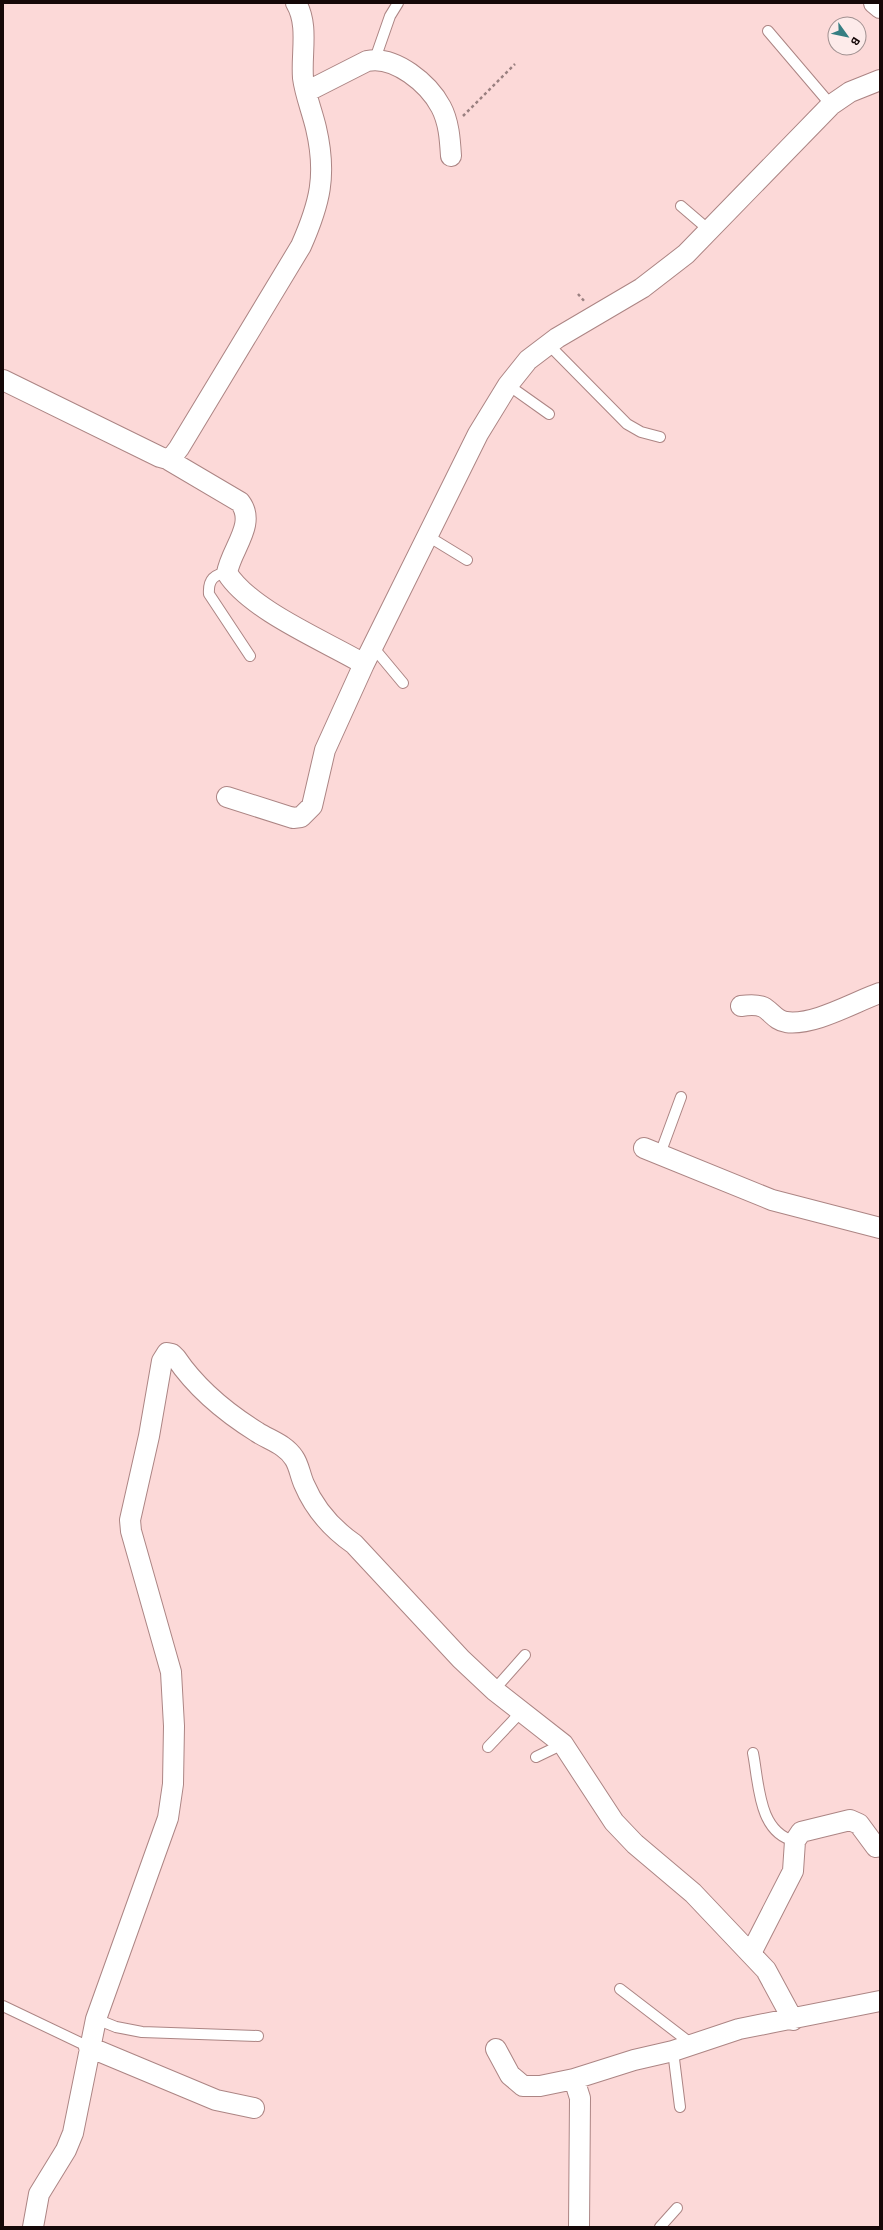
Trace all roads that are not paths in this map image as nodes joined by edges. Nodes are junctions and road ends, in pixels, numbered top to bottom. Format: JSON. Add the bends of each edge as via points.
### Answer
{"nodes":[{"id":1,"x":296,"y":3,"type":"edge"},
{"id":2,"x":398,"y":3,"type":"edge"},
{"id":3,"x":874,"y":3,"type":"edge"},
{"id":4,"x":880,"y":8,"type":"edge"},
{"id":5,"x":768,"y":31,"type":"dead end"},
{"id":6,"x":375,"y":59,"type":"junction"},
{"id":7,"x":880,"y":80,"type":"edge"},
{"id":8,"x":306,"y":92,"type":"junction"},
{"id":9,"x":831,"y":105,"type":"junction"},
{"id":10,"x":452,"y":156,"type":"dead end"},
{"id":11,"x":681,"y":206,"type":"dead end"},
{"id":12,"x":709,"y":230,"type":"junction"},
{"id":13,"x":549,"y":345,"type":"junction"},
{"id":14,"x":3,"y":380,"type":"edge"},
{"id":15,"x":508,"y":385,"type":"junction"},
{"id":16,"x":549,"y":414,"type":"dead end"},
{"id":17,"x":660,"y":437,"type":"dead end"},
{"id":18,"x":167,"y":459,"type":"junction"},
{"id":19,"x":426,"y":535,"type":"junction"},
{"id":20,"x":467,"y":560,"type":"dead end"},
{"id":21,"x":227,"y":573,"type":"junction"},
{"id":22,"x":368,"y":655,"type":"junction"},
{"id":23,"x":250,"y":656,"type":"dead end"},
{"id":24,"x":402,"y":683,"type":"dead end"},
{"id":25,"x":227,"y":797,"type":"dead end"},
{"id":26,"x":880,"y":993,"type":"edge"},
{"id":27,"x":741,"y":1006,"type":"dead end"},
{"id":28,"x":681,"y":1097,"type":"dead end"},
{"id":29,"x":652,"y":1151,"type":"joint"},
{"id":30,"x":880,"y":1228,"type":"edge"},
{"id":31,"x":525,"y":1655,"type":"dead end"},
{"id":32,"x":494,"y":1690,"type":"junction"},
{"id":33,"x":521,"y":1712,"type":"junction"},
{"id":34,"x":563,"y":1744,"type":"junction"},
{"id":35,"x":488,"y":1747,"type":"dead end"},
{"id":36,"x":753,"y":1753,"type":"dead end"},
{"id":37,"x":536,"y":1757,"type":"dead end"},
{"id":38,"x":795,"y":1841,"type":"junction"},
{"id":39,"x":876,"y":1846,"type":"dead end"},
{"id":40,"x":752,"y":1953,"type":"junction"},
{"id":41,"x":620,"y":1988,"type":"dead end"},
{"id":42,"x":880,"y":2002,"type":"edge"},
{"id":43,"x":3,"y":2006,"type":"edge"},
{"id":44,"x":96,"y":2019,"type":"junction"},
{"id":45,"x":793,"y":2020,"type":"junction"},
{"id":46,"x":258,"y":2036,"type":"dead end"},
{"id":47,"x":693,"y":2045,"type":"junction"},
{"id":48,"x":89,"y":2047,"type":"junction"},
{"id":49,"x":496,"y":2049,"type":"dead end"},
{"id":50,"x":673,"y":2051,"type":"junction"},
{"id":51,"x":574,"y":2079,"type":"junction"},
{"id":52,"x":680,"y":2107,"type":"dead end"},
{"id":53,"x":254,"y":2108,"type":"dead end"},
{"id":54,"x":677,"y":2208,"type":"dead end"},
{"id":55,"x":33,"y":2227,"type":"edge"},
{"id":56,"x":579,"y":2227,"type":"edge"},
{"id":57,"x":660,"y":2227,"type":"edge"}],
"edges":[{"from":1,"to":8,"type":"street","via":[[304,18],[303,69]]},
{"from":2,"to":6,"type":"lane","via":[[390,16]]},
{"from":3,"to":4,"type":"street"},
{"from":5,"to":9,"type":"lane"},
{"from":6,"to":8,"type":"street","via":[[366,61]]},
{"from":6,"to":10,"type":"street","via":[[394,64],[420,82],[441,107],[448,126]]},
{"from":7,"to":9,"type":"street","via":[[850,92]]},
{"from":8,"to":18,"type":"street","via":[[320,142],[322,168],[315,214],[301,246],[179,448]]},
{"from":9,"to":12,"type":"street"},
{"from":11,"to":12,"type":"lane"},
{"from":12,"to":13,"type":"street","via":[[661,275]]},
{"from":13,"to":15,"type":"street","via":[[528,360]]},
{"from":13,"to":17,"type":"lane","via":[[627,424],[641,432]]},
{"from":14,"to":18,"type":"street"},
{"from":15,"to":16,"type":"lane"},
{"from":15,"to":19,"type":"street","via":[[486,417]]},
{"from":18,"to":21,"type":"street","via":[[240,502],[245,509],[248,519]]},
{"from":19,"to":20,"type":"lane"},
{"from":19,"to":22,"type":"street"},
{"from":21,"to":22,"type":"street","via":[[236,584],[274,615]]},
{"from":21,"to":23,"type":"lane","via":[[212,578],[208,587],[209,594]]},
{"from":22,"to":24,"type":"lane"},
{"from":22,"to":25,"type":"street","via":[[324,750],[314,797],[307,812],[301,817],[293,818]]},
{"from":26,"to":27,"type":"street","via":[[833,1013],[800,1022],[785,1022],[762,1006]]},
{"from":28,"to":29,"type":"lane"},
{"from":29,"to":30,"type":"street","via":[[772,1200]]},
{"from":31,"to":32,"type":"lane"},
{"from":32,"to":33,"type":"street"},
{"from":32,"to":44,"type":"street","via":[[461,1659],[354,1544],[323,1517],[313,1504],[294,1458],[286,1448],[257,1432],[214,1401],[172,1354],[164,1355],[130,1520],[171,1672],[174,1726],[173,1784],[166,1824]]},
{"from":33,"to":34,"type":"street"},
{"from":33,"to":35,"type":"lane"},
{"from":34,"to":37,"type":"lane"},
{"from":34,"to":40,"type":"street","via":[[614,1822],[635,1844],[693,1893]]},
{"from":36,"to":38,"type":"lane","via":[[768,1821],[782,1836]]},
{"from":38,"to":39,"type":"street","via":[[801,1832],[850,1820],[859,1824]]},
{"from":38,"to":40,"type":"street","via":[[793,1871]]},
{"from":40,"to":45,"type":"street","via":[[773,1981]]},
{"from":41,"to":47,"type":"lane"},
{"from":42,"to":45,"type":"street"},
{"from":43,"to":48,"type":"lane"},
{"from":44,"to":46,"type":"lane","via":[[116,2027],[142,2032]]},
{"from":44,"to":48,"type":"street"},
{"from":45,"to":47,"type":"street","via":[[739,2029]]},
{"from":47,"to":50,"type":"street"},
{"from":48,"to":53,"type":"street","via":[[216,2100]]},
{"from":48,"to":55,"type":"street","via":[[73,2133],[66,2150],[39,2194]]},
{"from":49,"to":51,"type":"street","via":[[510,2075],[523,2086],[540,2086]]},
{"from":50,"to":51,"type":"street"},
{"from":50,"to":52,"type":"lane"},
{"from":51,"to":56,"type":"street","via":[[580,2098]]},
{"from":54,"to":57,"type":"lane"}]}
